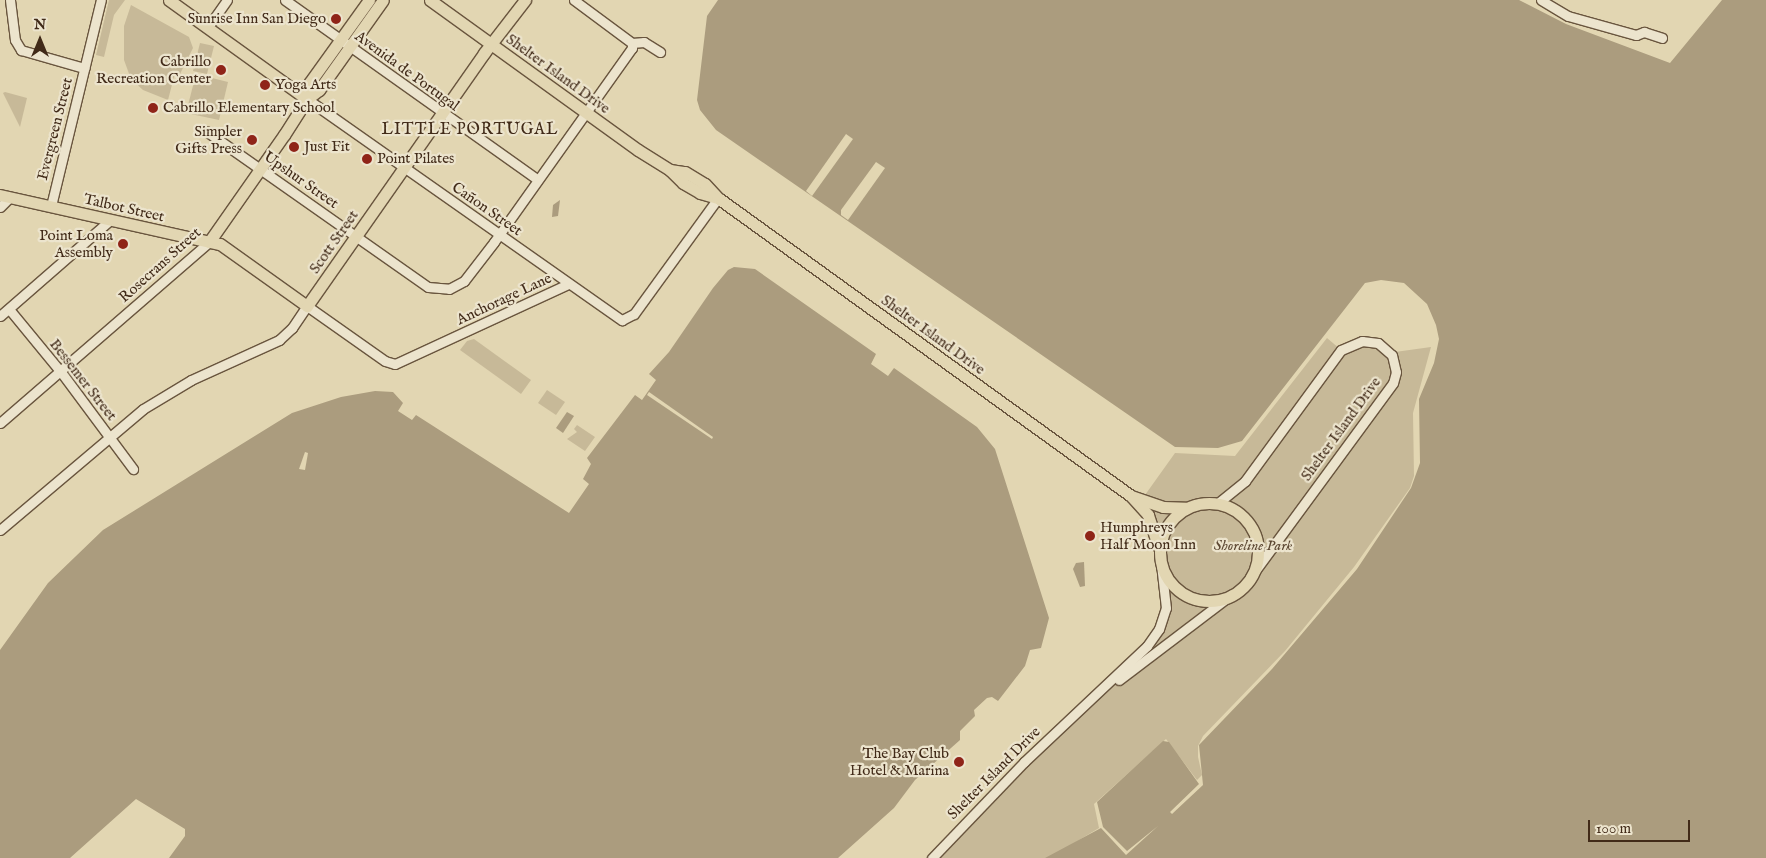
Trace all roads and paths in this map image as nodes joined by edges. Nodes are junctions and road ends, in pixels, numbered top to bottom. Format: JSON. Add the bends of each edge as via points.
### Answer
{"nodes":[{"id":1,"x":10,"y":0,"type":"edge"},
{"id":2,"x":101,"y":0,"type":"edge"},
{"id":3,"x":170,"y":0,"type":"edge"},
{"id":4,"x":227,"y":0,"type":"edge"},
{"id":5,"x":285,"y":0,"type":"edge"},
{"id":6,"x":369,"y":0,"type":"edge"},
{"id":7,"x":383,"y":0,"type":"edge"},
{"id":8,"x":430,"y":0,"type":"edge"},
{"id":9,"x":525,"y":0,"type":"edge"},
{"id":10,"x":574,"y":0,"type":"edge"},
{"id":11,"x":1541,"y":0,"type":"edge"},
{"id":12,"x":208,"y":27,"type":"junction"},
{"id":13,"x":1662,"y":38,"type":"dead end"},
{"id":14,"x":340,"y":40,"type":"junction"},
{"id":15,"x":632,"y":44,"type":"junction"},
{"id":16,"x":492,"y":45,"type":"junction"},
{"id":17,"x":350,"y":47,"type":"junction"},
{"id":18,"x":660,"y":52,"type":"dead end"},
{"id":19,"x":84,"y":68,"type":"junction"},
{"id":20,"x":307,"y":99,"type":"junction"},
{"id":21,"x":442,"y":113,"type":"junction"},
{"id":22,"x":585,"y":113,"type":"junction"},
{"id":23,"x":206,"y":131,"type":"dead end"},
{"id":24,"x":404,"y":168,"type":"junction"},
{"id":25,"x":261,"y":169,"type":"junction"},
{"id":26,"x":538,"y":180,"type":"junction"},
{"id":27,"x":5,"y":196,"type":"edge"},
{"id":28,"x":718,"y":198,"type":"junction"},
{"id":29,"x":51,"y":206,"type":"junction"},
{"id":30,"x":0,"y":207,"type":"edge"},
{"id":31,"x":110,"y":220,"type":"junction"},
{"id":32,"x":356,"y":236,"type":"junction"},
{"id":33,"x":498,"y":236,"type":"junction"},
{"id":34,"x":209,"y":242,"type":"junction"},
{"id":35,"x":568,"y":284,"type":"junction"},
{"id":36,"x":307,"y":306,"type":"junction"},
{"id":37,"x":9,"y":309,"type":"junction"},
{"id":38,"x":0,"y":316,"type":"edge"},
{"id":39,"x":385,"y":362,"type":"joint"},
{"id":40,"x":61,"y":372,"type":"junction"},
{"id":41,"x":0,"y":423,"type":"edge"},
{"id":42,"x":110,"y":437,"type":"junction"},
{"id":43,"x":134,"y":469,"type":"dead end"},
{"id":44,"x":1131,"y":496,"type":"junction"},
{"id":45,"x":1218,"y":504,"type":"junction"},
{"id":46,"x":1186,"y":508,"type":"junction"},
{"id":47,"x":0,"y":530,"type":"edge"},
{"id":48,"x":1161,"y":559,"type":"junction"},
{"id":49,"x":1250,"y":578,"type":"junction"},
{"id":50,"x":1232,"y":595,"type":"junction"},
{"id":51,"x":1079,"y":711,"type":"junction"},
{"id":52,"x":932,"y":858,"type":"edge"}],
"edges":[{"from":1,"to":19,"type":"street","via":[[15,40],[21,50]]},
{"from":2,"to":19,"type":"street","name":"Evergreen Street"},
{"from":3,"to":12,"type":"main road"},
{"from":4,"to":12,"type":"street"},
{"from":5,"to":14,"type":"street","name":"Avenida de Portugal"},
{"from":6,"to":14,"type":"main road","name":"Rosecrans Street"},
{"from":7,"to":17,"type":"main road","name":"Rosecrans Street"},
{"from":8,"to":16,"type":"main road","name":"Shelter Island Drive"},
{"from":9,"to":16,"type":"main road","name":"Scott Street"},
{"from":10,"to":15,"type":"street"},
{"from":11,"to":13,"type":"street","via":[[1568,16],[1636,35],[1644,32]]},
{"from":12,"to":20,"type":"main road","name":"Cañon Street"},
{"from":14,"to":17,"type":"street","name":"Avenida de Portugal"},
{"from":14,"to":20,"type":"main road","name":"Rosecrans Street","via":[[310,82]]},
{"from":15,"to":18,"type":"street","via":[[644,42]]},
{"from":15,"to":22,"type":"street"},
{"from":16,"to":21,"type":"main road","name":"Scott Street"},
{"from":16,"to":22,"type":"main road","name":"Shelter Island Drive"},
{"from":17,"to":20,"type":"main road","name":"Rosecrans Street","via":[[319,90]]},
{"from":17,"to":21,"type":"street","name":"Avenida de Portugal"},
{"from":19,"to":29,"type":"street","name":"Evergreen Street"},
{"from":20,"to":24,"type":"street","name":"Cañon Street"},
{"from":20,"to":25,"type":"main road","name":"Rosecrans Street"},
{"from":21,"to":24,"type":"main road","name":"Scott Street"},
{"from":21,"to":26,"type":"street","name":"Avenida de Portugal"},
{"from":22,"to":26,"type":"street"},
{"from":22,"to":28,"type":"main road","name":"Shelter Island Drive","via":[[700,193]]},
{"from":23,"to":25,"type":"street","name":"Upshur Street"},
{"from":24,"to":32,"type":"main road","name":"Scott Street"},
{"from":24,"to":33,"type":"street","name":"Cañon Street"},
{"from":25,"to":32,"type":"street","name":"Upshur Street"},
{"from":25,"to":34,"type":"main road","name":"Rosecrans Street"},
{"from":26,"to":33,"type":"street"},
{"from":27,"to":29,"type":"main road","name":"Talbot Street"},
{"from":27,"to":30,"type":"street"},
{"from":28,"to":35,"type":"street","name":"Anchorage Lane","via":[[630,318],[618,318]]},
{"from":28,"to":44,"type":"main road","name":"Shelter Island Drive"},
{"from":29,"to":31,"type":"main road","name":"Talbot Street"},
{"from":31,"to":34,"type":"main road","name":"Talbot Street"},
{"from":31,"to":37,"type":"street"},
{"from":32,"to":33,"type":"street","name":"Upshur Street","via":[[428,287],[443,290],[460,284]]},
{"from":32,"to":36,"type":"main road","name":"Scott Street"},
{"from":33,"to":35,"type":"street","name":"Cañon Street"},
{"from":34,"to":36,"type":"main road","name":"Talbot Street","via":[[220,244]]},
{"from":34,"to":40,"type":"street","name":"Rosecrans Street"},
{"from":35,"to":39,"type":"street","name":"Anchorage Lane","via":[[399,363]]},
{"from":36,"to":39,"type":"street","name":"Talbot Street"},
{"from":36,"to":42,"type":"street","name":"Scott Street","via":[[292,328],[278,340],[171,391]]},
{"from":37,"to":38,"type":"street"},
{"from":37,"to":40,"type":"street","name":"Bessemer Street"},
{"from":40,"to":41,"type":"street","name":"Rosecrans Street"},
{"from":40,"to":42,"type":"street","name":"Bessemer Street"},
{"from":42,"to":43,"type":"street","name":"Bessemer Street"},
{"from":42,"to":47,"type":"street","name":"Scott Street"},
{"from":44,"to":46,"type":"main road","via":[[1164,507]]},
{"from":44,"to":48,"type":"main road","via":[[1148,515]]},
{"from":45,"to":46,"type":"main road","name":"Shelter Island Drive","via":[[1202,503]]},
{"from":45,"to":49,"type":"main road","name":"Shelter Island Drive","via":[[1239,513],[1254,532],[1258,555]]},
{"from":45,"to":49,"type":"street","name":"Shelter Island Drive","via":[[1245,481],[1341,350],[1362,341],[1378,343],[1392,355],[1396,372],[1393,383]]},
{"from":46,"to":48,"type":"main road","name":"Shelter Island Drive","via":[[1166,527]]},
{"from":48,"to":50,"type":"main road","via":[[1169,581],[1189,596],[1213,600]]},
{"from":48,"to":51,"type":"street","name":"Shelter Island Drive","via":[[1166,608],[1160,629],[1147,646]]},
{"from":49,"to":50,"type":"main road","name":"Shelter Island Drive"},
{"from":50,"to":51,"type":"street","name":"Shelter Island Drive"},
{"from":51,"to":52,"type":"street","name":"Shelter Island Drive","via":[[1024,762]]}]}
